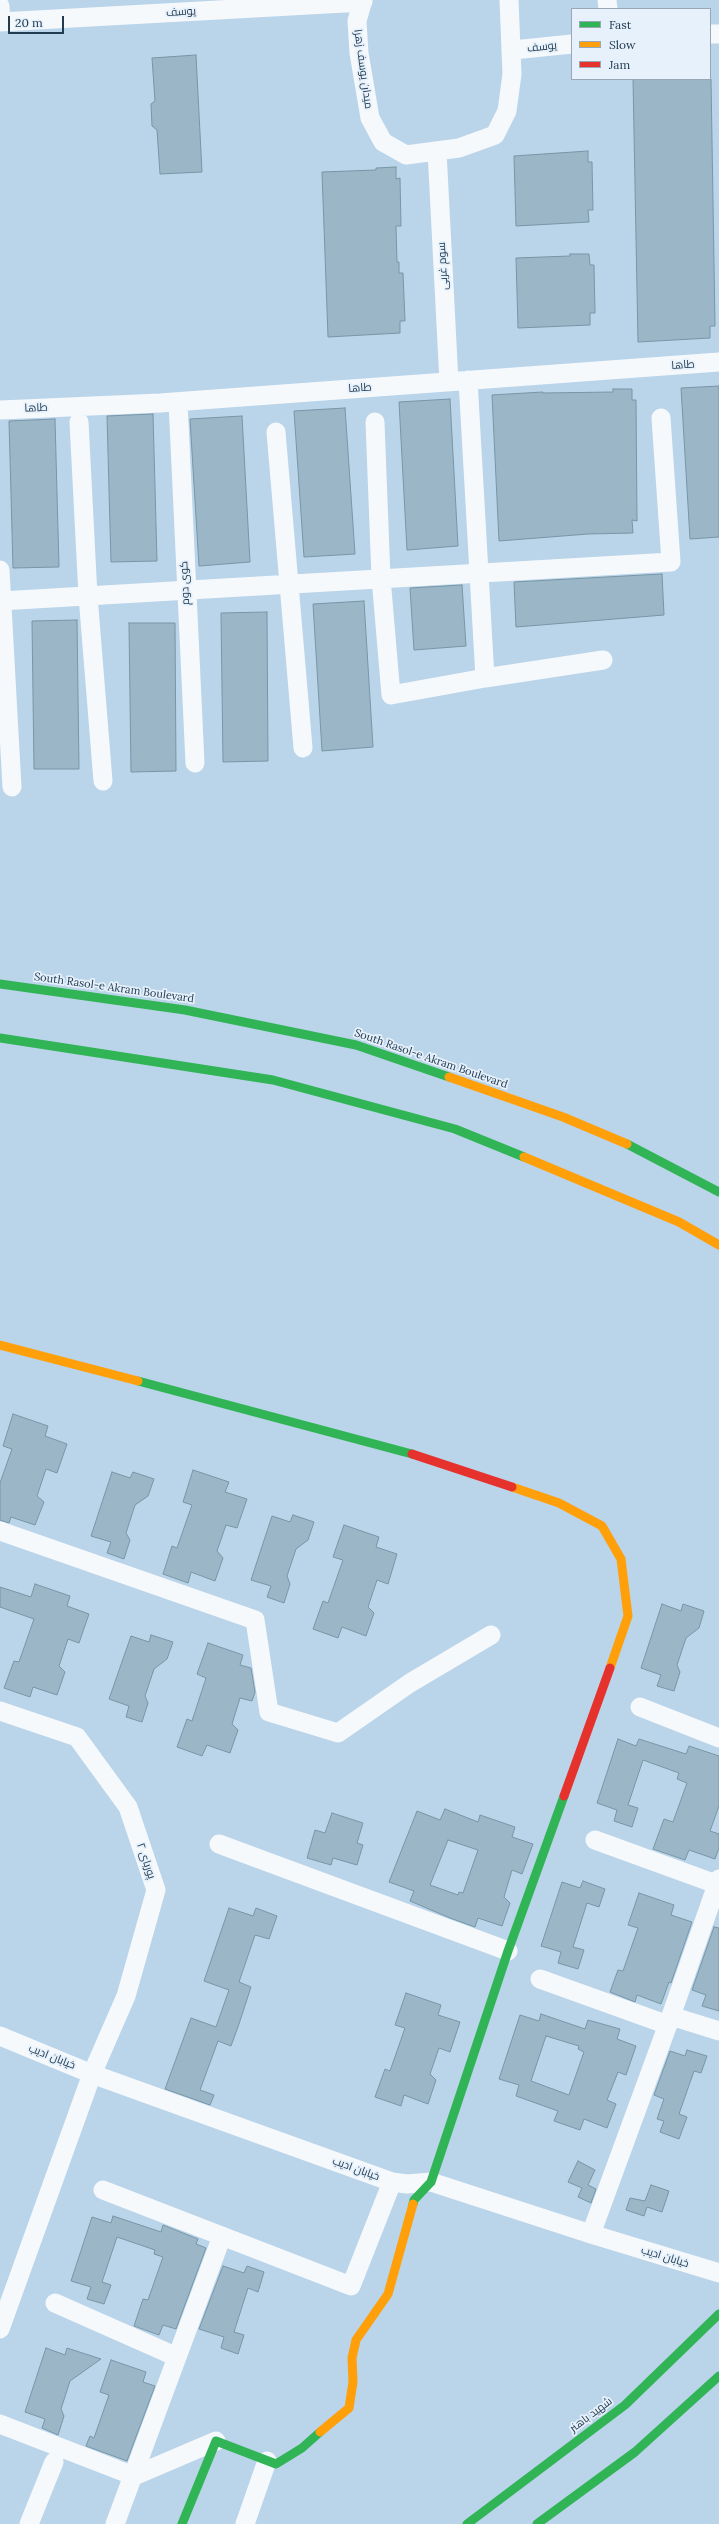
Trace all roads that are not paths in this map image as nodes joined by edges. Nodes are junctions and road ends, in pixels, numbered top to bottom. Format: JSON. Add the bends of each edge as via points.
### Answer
{"nodes":[{"id":1,"x":509,"y":0,"type":"edge"},
{"id":2,"x":363,"y":1,"type":"edge"},
{"id":3,"x":0,"y":17,"type":"edge"},
{"id":4,"x":571,"y":44,"type":"edge"},
{"id":5,"x":513,"y":50,"type":"junction"},
{"id":6,"x":437,"y":151,"type":"junction"},
{"id":7,"x":719,"y":362,"type":"edge"},
{"id":8,"x":468,"y":380,"type":"junction"},
{"id":9,"x":449,"y":382,"type":"junction"},
{"id":10,"x":178,"y":402,"type":"junction"},
{"id":11,"x":0,"y":410,"type":"edge"},
{"id":12,"x":661,"y":418,"type":"dead end"},
{"id":13,"x":79,"y":422,"type":"dead end"},
{"id":14,"x":375,"y":422,"type":"dead end"},
{"id":15,"x":276,"y":432,"type":"dead end"},
{"id":16,"x":0,"y":570,"type":"edge"},
{"id":17,"x":480,"y":572,"type":"junction"},
{"id":18,"x":381,"y":578,"type":"junction"},
{"id":19,"x":288,"y":584,"type":"junction"},
{"id":20,"x":186,"y":590,"type":"junction"},
{"id":21,"x":88,"y":596,"type":"junction"},
{"id":22,"x":1,"y":601,"type":"edge"},
{"id":23,"x":604,"y":660,"type":"dead end"},
{"id":24,"x":485,"y":678,"type":"junction"},
{"id":25,"x":303,"y":748,"type":"dead end"},
{"id":26,"x":194,"y":763,"type":"dead end"},
{"id":27,"x":103,"y":781,"type":"dead end"},
{"id":28,"x":12,"y":787,"type":"dead end"},
{"id":29,"x":0,"y":984,"type":"edge"},
{"id":30,"x":0,"y":1038,"type":"edge"},
{"id":31,"x":719,"y":1192,"type":"edge"},
{"id":32,"x":719,"y":1245,"type":"edge"},
{"id":33,"x":0,"y":1345,"type":"edge"},
{"id":34,"x":0,"y":1531,"type":"edge"},
{"id":35,"x":491,"y":1635,"type":"dead end"},
{"id":36,"x":640,"y":1707,"type":"dead end"},
{"id":37,"x":0,"y":1711,"type":"edge"},
{"id":38,"x":719,"y":1738,"type":"edge"},
{"id":39,"x":595,"y":1840,"type":"dead end"},
{"id":40,"x":219,"y":1844,"type":"dead end"},
{"id":41,"x":718,"y":1883,"type":"edge"},
{"id":42,"x":508,"y":1951,"type":"junction"},
{"id":43,"x":540,"y":1979,"type":"dead end"},
{"id":44,"x":670,"y":2021,"type":"junction"},
{"id":45,"x":719,"y":2031,"type":"edge"},
{"id":46,"x":0,"y":2036,"type":"edge"},
{"id":47,"x":92,"y":2074,"type":"junction"},
{"id":48,"x":392,"y":2182,"type":"junction"},
{"id":49,"x":431,"y":2182,"type":"junction"},
{"id":50,"x":103,"y":2190,"type":"dead end"},
{"id":51,"x":591,"y":2234,"type":"junction"},
{"id":52,"x":222,"y":2236,"type":"junction"},
{"id":53,"x":719,"y":2273,"type":"edge"},
{"id":54,"x":55,"y":2303,"type":"dead end"},
{"id":55,"x":719,"y":2314,"type":"edge"},
{"id":56,"x":0,"y":2329,"type":"edge"},
{"id":57,"x":177,"y":2357,"type":"junction"},
{"id":58,"x":719,"y":2376,"type":"edge"},
{"id":59,"x":0,"y":2424,"type":"edge"},
{"id":60,"x":216,"y":2441,"type":"junction"},
{"id":61,"x":267,"y":2461,"type":"junction"},
{"id":62,"x":54,"y":2462,"type":"dead end"},
{"id":63,"x":134,"y":2476,"type":"junction"},
{"id":64,"x":29,"y":2524,"type":"edge"},
{"id":65,"x":116,"y":2524,"type":"edge"},
{"id":66,"x":182,"y":2524,"type":"edge"},
{"id":67,"x":245,"y":2524,"type":"edge"},
{"id":68,"x":467,"y":2524,"type":"edge"},
{"id":69,"x":537,"y":2524,"type":"edge"}],
"edges":[{"from":1,"to":5,"type":"street","name":"میدان یوسف زهرا"},
{"from":2,"to":3,"type":"street","name":"یوسف"},
{"from":2,"to":6,"type":"street","name":"میدان یوسف زهرا","via":[[357,21],[370,118],[383,142],[406,155]]},
{"from":4,"to":5,"type":"street","name":"یوسف"},
{"from":5,"to":6,"type":"street","name":"میدان یوسف زهرا","via":[[507,111],[496,135],[459,148]]},
{"from":6,"to":9,"type":"street","name":"سوم غربی"},
{"from":7,"to":8,"type":"street","name":"طاها"},
{"from":8,"to":9,"type":"street","name":"طاها"},
{"from":8,"to":17,"type":"street"},
{"from":9,"to":10,"type":"street","name":"طاها"},
{"from":10,"to":11,"type":"street","name":"طاها"},
{"from":10,"to":20,"type":"street","name":"کوی دوم"},
{"from":12,"to":17,"type":"street","via":[[672,562]]},
{"from":13,"to":21,"type":"street"},
{"from":14,"to":18,"type":"street"},
{"from":15,"to":19,"type":"street"},
{"from":16,"to":22,"type":"street"},
{"from":17,"to":18,"type":"street"},
{"from":17,"to":24,"type":"street"},
{"from":18,"to":19,"type":"street"},
{"from":18,"to":24,"type":"street","via":[[391,695]]},
{"from":19,"to":20,"type":"street"},
{"from":19,"to":25,"type":"street"},
{"from":20,"to":21,"type":"street"},
{"from":20,"to":26,"type":"street","name":"کوی دوم"},
{"from":21,"to":22,"type":"street"},
{"from":21,"to":27,"type":"street"},
{"from":22,"to":28,"type":"street"},
{"from":23,"to":24,"type":"street"},
{"from":29,"to":31,"type":"main road","name":"South Rasol-e Akram Boulevard","via":[[185,1010],[356,1045],[563,1117],[638,1149]]},
{"from":30,"to":32,"type":"main road","via":[[273,1080],[455,1129],[679,1222]]},
{"from":33,"to":42,"type":"main road","via":[[389,1446],[559,1503],[602,1526],[621,1559],[628,1616]]},
{"from":34,"to":35,"type":"street","via":[[255,1620],[269,1712],[338,1733],[410,1683]]},
{"from":36,"to":38,"type":"street"},
{"from":37,"to":47,"type":"street","name":"پوریای ۲","via":[[77,1737],[128,1807],[156,1890],[126,1996]]},
{"from":39,"to":41,"type":"street"},
{"from":40,"to":42,"type":"street"},
{"from":41,"to":44,"type":"street"},
{"from":42,"to":49,"type":"main road"},
{"from":43,"to":44,"type":"street"},
{"from":44,"to":45,"type":"street"},
{"from":44,"to":51,"type":"street"},
{"from":46,"to":47,"type":"street","name":"خیابان ادیب"},
{"from":47,"to":48,"type":"street","name":"خیابان ادیب"},
{"from":47,"to":56,"type":"street","name":"پوریای ۲"},
{"from":48,"to":49,"type":"street","name":"خیابان ادیب"},
{"from":48,"to":52,"type":"street","via":[[351,2286]]},
{"from":49,"to":51,"type":"street","name":"خیابان ادیب"},
{"from":49,"to":61,"type":"main road","via":[[414,2200],[388,2294],[356,2340],[352,2358],[353,2382],[349,2408],[302,2448],[276,2464]]},
{"from":50,"to":52,"type":"street"},
{"from":51,"to":53,"type":"street","name":"خیابان ادیب"},
{"from":52,"to":57,"type":"street"},
{"from":54,"to":57,"type":"street"},
{"from":55,"to":68,"type":"main road","name":"شهید باهنر","via":[[625,2405]]},
{"from":57,"to":63,"type":"street"},
{"from":58,"to":69,"type":"main road","via":[[635,2452]]},
{"from":59,"to":63,"type":"street"},
{"from":60,"to":61,"type":"main road"},
{"from":60,"to":63,"type":"street"},
{"from":60,"to":66,"type":"main road"},
{"from":61,"to":67,"type":"street"},
{"from":62,"to":64,"type":"street"},
{"from":63,"to":65,"type":"street"}]}
